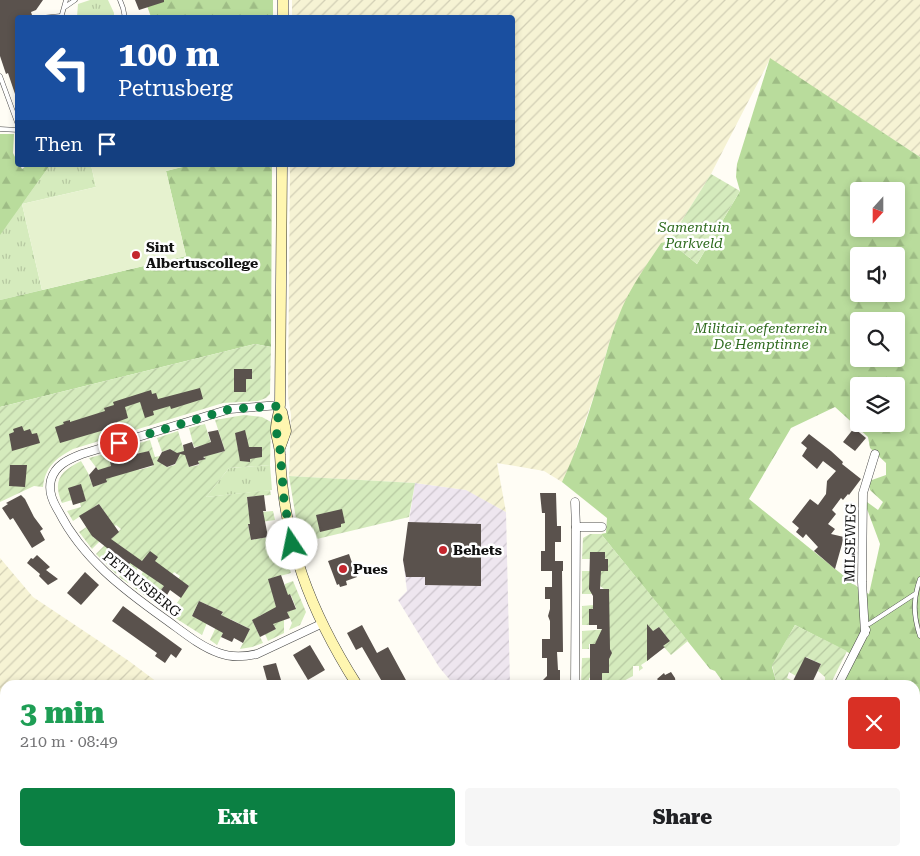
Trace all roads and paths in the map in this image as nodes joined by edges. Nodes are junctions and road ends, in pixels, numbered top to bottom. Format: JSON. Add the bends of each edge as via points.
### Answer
{"nodes":[{"id":1,"x":66,"y":0,"type":"edge"},
{"id":2,"x":76,"y":0,"type":"edge"},
{"id":3,"x":120,"y":0,"type":"edge"},
{"id":4,"x":283,"y":0,"type":"edge"},
{"id":5,"x":65,"y":7,"type":"junction"},
{"id":6,"x":62,"y":15,"type":"edge"},
{"id":7,"x":124,"y":15,"type":"edge"},
{"id":8,"x":283,"y":15,"type":"edge"},
{"id":9,"x":0,"y":76,"type":"edge"},
{"id":10,"x":15,"y":117,"type":"edge"},
{"id":11,"x":0,"y":130,"type":"edge"},
{"id":12,"x":15,"y":130,"type":"edge"},
{"id":13,"x":282,"y":167,"type":"edge"},
{"id":14,"x":280,"y":406,"type":"junction"},
{"id":15,"x":875,"y":454,"type":"dead end"},
{"id":16,"x":575,"y":502,"type":"dead end"},
{"id":17,"x":576,"y":527,"type":"junction"},
{"id":18,"x":602,"y":527,"type":"dead end"},
{"id":19,"x":920,"y":579,"type":"edge"},
{"id":20,"x":915,"y":593,"type":"junction"},
{"id":21,"x":321,"y":624,"type":"junction"},
{"id":22,"x":868,"y":624,"type":"joint"},
{"id":23,"x":865,"y":633,"type":"junction"},
{"id":24,"x":920,"y":636,"type":"edge"},
{"id":25,"x":354,"y":680,"type":"edge"},
{"id":26,"x":576,"y":680,"type":"edge"},
{"id":27,"x":841,"y":680,"type":"edge"}],
"edges":[{"from":1,"to":5,"type":"lane"},
{"from":2,"to":5,"type":"lane"},
{"from":3,"to":7,"type":"lane"},
{"from":4,"to":8,"type":"street"},
{"from":5,"to":6,"type":"lane"},
{"from":9,"to":10,"type":"lane"},
{"from":11,"to":12,"type":"lane"},
{"from":13,"to":14,"type":"street"},
{"from":14,"to":21,"type":"street","via":[[286,431],[280,449],[284,500],[292,544]]},
{"from":14,"to":21,"type":"street","name":"PETRUSBERG","via":[[230,409],[82,454],[65,462],[54,473],[50,493],[62,518],[92,560],[127,591],[209,649],[230,656],[249,656]]},
{"from":15,"to":23,"type":"street","name":"MILSEWEG","via":[[863,493]]},
{"from":16,"to":17,"type":"street"},
{"from":17,"to":18,"type":"street"},
{"from":17,"to":26,"type":"street"},
{"from":19,"to":20,"type":"lane"},
{"from":20,"to":22,"type":"lane"},
{"from":20,"to":24,"type":"lane","via":[[915,621]]},
{"from":21,"to":25,"type":"street"},
{"from":22,"to":23,"type":"street"},
{"from":23,"to":27,"type":"street"}]}
